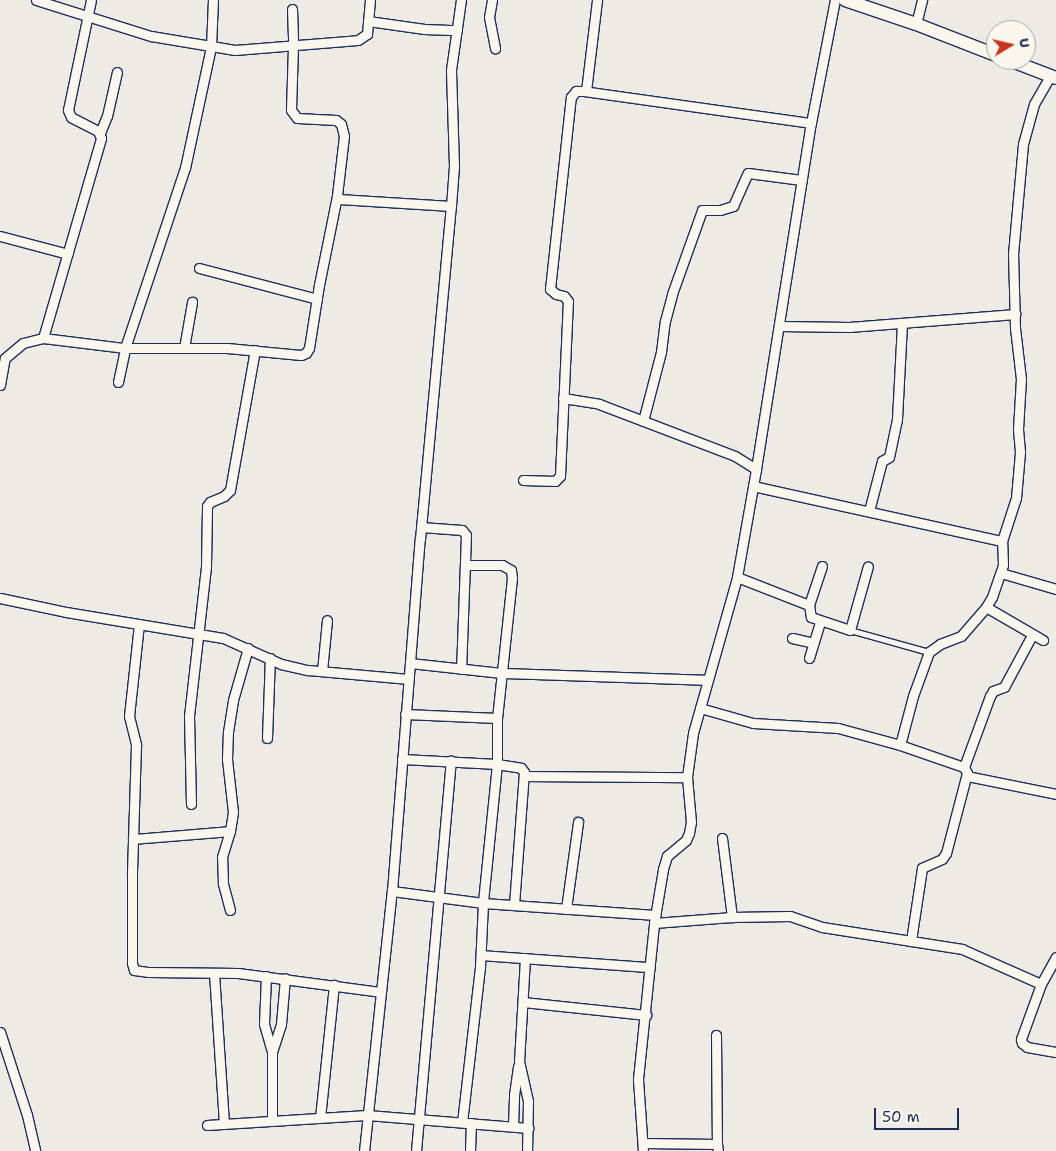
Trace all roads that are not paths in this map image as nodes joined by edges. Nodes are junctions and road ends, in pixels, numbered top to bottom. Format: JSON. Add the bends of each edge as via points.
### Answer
{"nodes":[{"id":1,"x":36,"y":0,"type":"edge"},
{"id":2,"x":91,"y":0,"type":"edge"},
{"id":3,"x":213,"y":0,"type":"edge"},
{"id":4,"x":370,"y":0,"type":"edge"},
{"id":5,"x":461,"y":0,"type":"edge"},
{"id":6,"x":492,"y":0,"type":"edge"},
{"id":7,"x":598,"y":0,"type":"edge"},
{"id":8,"x":836,"y":0,"type":"edge"},
{"id":9,"x":845,"y":0,"type":"edge"},
{"id":10,"x":922,"y":0,"type":"edge"},
{"id":11,"x":292,"y":9,"type":"dead end"},
{"id":12,"x":87,"y":16,"type":"junction"},
{"id":13,"x":368,"y":21,"type":"junction"},
{"id":14,"x":916,"y":24,"type":"junction"},
{"id":15,"x":457,"y":30,"type":"junction"},
{"id":16,"x":294,"y":46,"type":"junction"},
{"id":17,"x":211,"y":48,"type":"junction"},
{"id":18,"x":495,"y":48,"type":"dead end"},
{"id":19,"x":986,"y":51,"type":"edge"},
{"id":20,"x":1035,"y":70,"type":"edge"},
{"id":21,"x":117,"y":72,"type":"dead end"},
{"id":22,"x":1053,"y":77,"type":"edge"},
{"id":23,"x":586,"y":91,"type":"junction"},
{"id":24,"x":811,"y":123,"type":"junction"},
{"id":25,"x":100,"y":133,"type":"junction"},
{"id":26,"x":802,"y":180,"type":"junction"},
{"id":27,"x":337,"y":196,"type":"junction"},
{"id":28,"x":451,"y":206,"type":"junction"},
{"id":29,"x":0,"y":236,"type":"edge"},
{"id":30,"x":68,"y":254,"type":"junction"},
{"id":31,"x":199,"y":268,"type":"dead end"},
{"id":32,"x":317,"y":299,"type":"junction"},
{"id":33,"x":192,"y":302,"type":"dead end"},
{"id":34,"x":1015,"y":314,"type":"junction"},
{"id":35,"x":902,"y":323,"type":"junction"},
{"id":36,"x":779,"y":326,"type":"junction"},
{"id":37,"x":43,"y":338,"type":"junction"},
{"id":38,"x":125,"y":348,"type":"junction"},
{"id":39,"x":184,"y":348,"type":"junction"},
{"id":40,"x":254,"y":350,"type":"junction"},
{"id":41,"x":118,"y":382,"type":"dead end"},
{"id":42,"x":0,"y":385,"type":"edge"},
{"id":43,"x":563,"y":398,"type":"junction"},
{"id":44,"x":643,"y":420,"type":"junction"},
{"id":45,"x":756,"y":469,"type":"junction"},
{"id":46,"x":523,"y":480,"type":"dead end"},
{"id":47,"x":753,"y":486,"type":"junction"},
{"id":48,"x":869,"y":511,"type":"junction"},
{"id":49,"x":422,"y":527,"type":"junction"},
{"id":50,"x":1002,"y":541,"type":"junction"},
{"id":51,"x":465,"y":565,"type":"junction"},
{"id":52,"x":822,"y":566,"type":"dead end"},
{"id":53,"x":868,"y":566,"type":"dead end"},
{"id":54,"x":1001,"y":573,"type":"junction"},
{"id":55,"x":737,"y":577,"type":"junction"},
{"id":56,"x":1056,"y":589,"type":"edge"},
{"id":57,"x":0,"y":598,"type":"edge"},
{"id":58,"x":808,"y":605,"type":"junction"},
{"id":59,"x":986,"y":607,"type":"junction"},
{"id":60,"x":327,"y":620,"type":"dead end"},
{"id":61,"x":820,"y":621,"type":"junction"},
{"id":62,"x":139,"y":624,"type":"junction"},
{"id":63,"x":850,"y":630,"type":"junction"},
{"id":64,"x":198,"y":633,"type":"junction"},
{"id":65,"x":1032,"y":635,"type":"junction"},
{"id":66,"x":792,"y":638,"type":"dead end"},
{"id":67,"x":1043,"y":640,"type":"dead end"},
{"id":68,"x":813,"y":643,"type":"junction"},
{"id":69,"x":248,"y":648,"type":"junction"},
{"id":70,"x":929,"y":652,"type":"junction"},
{"id":71,"x":270,"y":658,"type":"junction"},
{"id":72,"x":808,"y":658,"type":"dead end"},
{"id":73,"x":410,"y":664,"type":"junction"},
{"id":74,"x":461,"y":669,"type":"junction"},
{"id":75,"x":322,"y":671,"type":"junction"},
{"id":76,"x":501,"y":673,"type":"junction"},
{"id":77,"x":409,"y":679,"type":"junction"},
{"id":78,"x":707,"y":680,"type":"junction"},
{"id":79,"x":700,"y":708,"type":"junction"},
{"id":80,"x":405,"y":714,"type":"junction"},
{"id":81,"x":497,"y":718,"type":"junction"},
{"id":82,"x":267,"y":738,"type":"dead end"},
{"id":83,"x":900,"y":746,"type":"junction"},
{"id":84,"x":402,"y":759,"type":"junction"},
{"id":85,"x":451,"y":761,"type":"junction"},
{"id":86,"x":497,"y":764,"type":"junction"},
{"id":87,"x":966,"y":772,"type":"junction"},
{"id":88,"x":524,"y":776,"type":"junction"},
{"id":89,"x":687,"y":777,"type":"junction"},
{"id":90,"x":1056,"y":794,"type":"edge"},
{"id":91,"x":191,"y":804,"type":"dead end"},
{"id":92,"x":578,"y":822,"type":"dead end"},
{"id":93,"x":230,"y":831,"type":"junction"},
{"id":94,"x":133,"y":838,"type":"junction"},
{"id":95,"x":722,"y":838,"type":"dead end"},
{"id":96,"x":392,"y":891,"type":"junction"},
{"id":97,"x":439,"y":897,"type":"junction"},
{"id":98,"x":483,"y":903,"type":"junction"},
{"id":99,"x":514,"y":905,"type":"junction"},
{"id":100,"x":566,"y":909,"type":"junction"},
{"id":101,"x":230,"y":910,"type":"dead end"},
{"id":102,"x":732,"y":917,"type":"junction"},
{"id":103,"x":655,"y":919,"type":"junction"},
{"id":104,"x":911,"y":940,"type":"junction"},
{"id":105,"x":481,"y":955,"type":"junction"},
{"id":106,"x":1056,"y":957,"type":"edge"},
{"id":107,"x":525,"y":958,"type":"junction"},
{"id":108,"x":650,"y":968,"type":"junction"},
{"id":109,"x":214,"y":973,"type":"junction"},
{"id":110,"x":266,"y":976,"type":"junction"},
{"id":111,"x":285,"y":978,"type":"junction"},
{"id":112,"x":1041,"y":984,"type":"junction"},
{"id":113,"x":334,"y":985,"type":"junction"},
{"id":114,"x":380,"y":992,"type":"junction"},
{"id":115,"x":523,"y":1002,"type":"junction"},
{"id":116,"x":646,"y":1015,"type":"junction"},
{"id":117,"x":0,"y":1032,"type":"edge"},
{"id":118,"x":716,"y":1035,"type":"dead end"},
{"id":119,"x":272,"y":1052,"type":"junction"},
{"id":120,"x":1056,"y":1052,"type":"edge"},
{"id":121,"x":519,"y":1061,"type":"junction"},
{"id":122,"x":367,"y":1115,"type":"junction"},
{"id":123,"x":320,"y":1118,"type":"junction"},
{"id":124,"x":418,"y":1119,"type":"junction"},
{"id":125,"x":272,"y":1121,"type":"junction"},
{"id":126,"x":466,"y":1122,"type":"junction"},
{"id":127,"x":224,"y":1124,"type":"junction"},
{"id":128,"x":207,"y":1125,"type":"dead end"},
{"id":129,"x":513,"y":1126,"type":"junction"},
{"id":130,"x":528,"y":1128,"type":"junction"},
{"id":131,"x":643,"y":1147,"type":"edge"},
{"id":132,"x":717,"y":1148,"type":"edge"},
{"id":133,"x":526,"y":1149,"type":"edge"},
{"id":134,"x":35,"y":1151,"type":"edge"},
{"id":135,"x":364,"y":1151,"type":"edge"},
{"id":136,"x":416,"y":1151,"type":"edge"},
{"id":137,"x":470,"y":1151,"type":"edge"}],
"edges":[{"from":1,"to":12,"type":"street"},
{"from":2,"to":12,"type":"street"},
{"from":3,"to":17,"type":"street"},
{"from":4,"to":13,"type":"street"},
{"from":5,"to":15,"type":"street"},
{"from":6,"to":18,"type":"street","via":[[489,17]]},
{"from":7,"to":23,"type":"street"},
{"from":8,"to":24,"type":"street"},
{"from":9,"to":14,"type":"main road"},
{"from":10,"to":14,"type":"street"},
{"from":11,"to":16,"type":"street"},
{"from":12,"to":17,"type":"street","via":[[151,36]]},
{"from":12,"to":25,"type":"street","via":[[68,114]]},
{"from":13,"to":15,"type":"street"},
{"from":13,"to":16,"type":"street","via":[[367,34],[358,40]]},
{"from":14,"to":19,"type":"main road"},
{"from":15,"to":28,"type":"street","via":[[451,70],[454,166]]},
{"from":16,"to":17,"type":"street","via":[[235,50]]},
{"from":16,"to":27,"type":"street","via":[[292,114],[297,118],[336,120],[343,129]]},
{"from":17,"to":38,"type":"street","via":[[185,168]]},
{"from":20,"to":22,"type":"main road"},
{"from":21,"to":25,"type":"street"},
{"from":22,"to":34,"type":"street","via":[[1034,104],[1023,144],[1013,254]]},
{"from":23,"to":24,"type":"street"},
{"from":23,"to":43,"type":"street","via":[[576,92],[571,97],[550,290],[568,301]]},
{"from":24,"to":26,"type":"street"},
{"from":25,"to":30,"type":"street"},
{"from":26,"to":36,"type":"street"},
{"from":26,"to":44,"type":"street","via":[[748,172],[733,206],[702,210],[670,303]]},
{"from":27,"to":28,"type":"street","via":[[343,201]]},
{"from":27,"to":32,"type":"street"},
{"from":28,"to":49,"type":"street"},
{"from":29,"to":30,"type":"street"},
{"from":30,"to":37,"type":"street"},
{"from":31,"to":32,"type":"street"},
{"from":32,"to":40,"type":"street","via":[[310,348],[306,353]]},
{"from":33,"to":39,"type":"street"},
{"from":34,"to":35,"type":"street"},
{"from":34,"to":50,"type":"street","via":[[1021,379],[1019,461],[1016,498]]},
{"from":35,"to":36,"type":"street","via":[[849,327]]},
{"from":35,"to":48,"type":"street","via":[[898,418],[889,457],[882,461]]},
{"from":36,"to":45,"type":"street"},
{"from":37,"to":38,"type":"street"},
{"from":37,"to":42,"type":"street","via":[[23,343],[5,358]]},
{"from":38,"to":39,"type":"street"},
{"from":38,"to":41,"type":"street"},
{"from":39,"to":40,"type":"street"},
{"from":40,"to":64,"type":"street","via":[[230,490],[206,506],[206,566]]},
{"from":43,"to":44,"type":"street","via":[[600,404]]},
{"from":43,"to":46,"type":"street","via":[[558,480]]},
{"from":44,"to":45,"type":"street","via":[[735,456]]},
{"from":45,"to":47,"type":"street"},
{"from":47,"to":48,"type":"street"},
{"from":47,"to":55,"type":"street"},
{"from":48,"to":50,"type":"street"},
{"from":49,"to":51,"type":"street","via":[[465,532]]},
{"from":49,"to":73,"type":"street"},
{"from":50,"to":54,"type":"street"},
{"from":51,"to":74,"type":"street"},
{"from":51,"to":76,"type":"street","via":[[502,566],[511,570],[512,595]]},
{"from":52,"to":58,"type":"street"},
{"from":53,"to":63,"type":"street"},
{"from":54,"to":56,"type":"street"},
{"from":54,"to":59,"type":"street"},
{"from":55,"to":58,"type":"street"},
{"from":55,"to":78,"type":"street"},
{"from":57,"to":62,"type":"street"},
{"from":58,"to":61,"type":"street","via":[[811,617]]},
{"from":59,"to":65,"type":"street"},
{"from":59,"to":70,"type":"street","via":[[961,636]]},
{"from":60,"to":75,"type":"street"},
{"from":61,"to":63,"type":"street"},
{"from":61,"to":68,"type":"street"},
{"from":62,"to":64,"type":"street"},
{"from":62,"to":94,"type":"street","via":[[129,716],[136,745]]},
{"from":63,"to":70,"type":"lane"},
{"from":64,"to":69,"type":"street"},
{"from":64,"to":91,"type":"street","via":[[189,716]]},
{"from":65,"to":67,"type":"street"},
{"from":65,"to":87,"type":"street","via":[[1004,687],[990,696]]},
{"from":66,"to":68,"type":"street"},
{"from":68,"to":72,"type":"street"},
{"from":69,"to":71,"type":"street"},
{"from":69,"to":93,"type":"street","via":[[233,700],[228,732],[227,759],[233,812]]},
{"from":70,"to":83,"type":"street"},
{"from":71,"to":75,"type":"street","via":[[281,664]]},
{"from":71,"to":82,"type":"street"},
{"from":73,"to":74,"type":"street"},
{"from":73,"to":77,"type":"street"},
{"from":74,"to":76,"type":"street"},
{"from":75,"to":77,"type":"street"},
{"from":76,"to":78,"type":"street"},
{"from":76,"to":81,"type":"street"},
{"from":77,"to":80,"type":"street"},
{"from":78,"to":79,"type":"street"},
{"from":79,"to":83,"type":"street","via":[[752,723],[838,728]]},
{"from":79,"to":89,"type":"street"},
{"from":80,"to":81,"type":"street"},
{"from":80,"to":84,"type":"street"},
{"from":81,"to":86,"type":"street"},
{"from":83,"to":87,"type":"street"},
{"from":84,"to":85,"type":"street"},
{"from":84,"to":96,"type":"street"},
{"from":85,"to":86,"type":"street"},
{"from":85,"to":97,"type":"street"},
{"from":86,"to":88,"type":"street","via":[[521,768]]},
{"from":86,"to":98,"type":"street"},
{"from":87,"to":90,"type":"street"},
{"from":87,"to":104,"type":"street","via":[[946,853],[942,859],[922,868]]},
{"from":88,"to":89,"type":"street"},
{"from":88,"to":99,"type":"street"},
{"from":89,"to":103,"type":"street","via":[[689,833],[686,840],[667,856]]},
{"from":92,"to":100,"type":"street"},
{"from":93,"to":94,"type":"street"},
{"from":93,"to":101,"type":"street","via":[[222,857],[223,883]]},
{"from":94,"to":109,"type":"street","via":[[134,970]]},
{"from":95,"to":102,"type":"street"},
{"from":96,"to":97,"type":"street"},
{"from":96,"to":114,"type":"street"},
{"from":97,"to":98,"type":"street"},
{"from":97,"to":124,"type":"street"},
{"from":98,"to":99,"type":"street"},
{"from":98,"to":105,"type":"street"},
{"from":99,"to":100,"type":"street"},
{"from":100,"to":103,"type":"street"},
{"from":102,"to":103,"type":"street"},
{"from":102,"to":104,"type":"street","via":[[790,916],[822,927]]},
{"from":103,"to":108,"type":"street"},
{"from":104,"to":112,"type":"street","via":[[962,949]]},
{"from":105,"to":107,"type":"street"},
{"from":105,"to":126,"type":"street"},
{"from":106,"to":112,"type":"street"},
{"from":107,"to":108,"type":"street"},
{"from":107,"to":115,"type":"street"},
{"from":108,"to":116,"type":"street"},
{"from":109,"to":110,"type":"street"},
{"from":109,"to":127,"type":"street"},
{"from":110,"to":111,"type":"street"},
{"from":110,"to":119,"type":"street","via":[[264,1024]]},
{"from":111,"to":113,"type":"street"},
{"from":111,"to":119,"type":"street","via":[[281,1024]]},
{"from":112,"to":120,"type":"street","via":[[1022,1043],[1027,1047]]},
{"from":113,"to":114,"type":"street"},
{"from":113,"to":123,"type":"street"},
{"from":114,"to":122,"type":"street"},
{"from":115,"to":116,"type":"street"},
{"from":115,"to":121,"type":"street"},
{"from":116,"to":131,"type":"street","via":[[638,1079]]},
{"from":117,"to":134,"type":"street"},
{"from":118,"to":132,"type":"street"},
{"from":119,"to":125,"type":"street"},
{"from":121,"to":129,"type":"street"},
{"from":121,"to":130,"type":"street","via":[[528,1101]]},
{"from":122,"to":123,"type":"street"},
{"from":122,"to":124,"type":"street"},
{"from":122,"to":135,"type":"street"},
{"from":123,"to":125,"type":"street"},
{"from":124,"to":126,"type":"street"},
{"from":124,"to":136,"type":"street"},
{"from":125,"to":127,"type":"street"},
{"from":126,"to":129,"type":"street"},
{"from":126,"to":137,"type":"street"},
{"from":127,"to":128,"type":"street"},
{"from":129,"to":130,"type":"street"},
{"from":130,"to":133,"type":"street"},
{"from":131,"to":132,"type":"street"}]}
